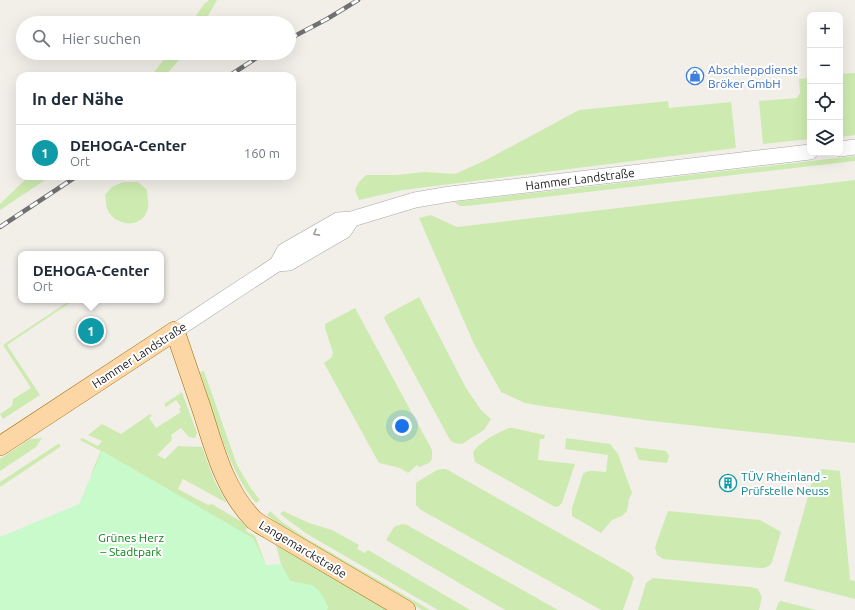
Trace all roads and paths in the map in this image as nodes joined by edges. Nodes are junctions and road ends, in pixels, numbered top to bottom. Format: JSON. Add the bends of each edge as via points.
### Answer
{"nodes":[{"id":1,"x":855,"y":148,"type":"edge"},
{"id":2,"x":843,"y":149,"type":"edge"},
{"id":3,"x":807,"y":152,"type":"edge"},
{"id":4,"x":175,"y":331,"type":"junction"},
{"id":5,"x":0,"y":446,"type":"edge"},
{"id":6,"x":406,"y":610,"type":"edge"}],
"edges":[{"from":1,"to":2,"type":"street"},
{"from":3,"to":4,"type":"street","name":"Hammer Landstraße","via":[[450,194],[415,200],[352,219],[338,220],[284,251],[277,264]]},
{"from":4,"to":5,"type":"main road","name":"Hammer Landstraße"},
{"from":4,"to":6,"type":"main road","name":"Langemarckstraße","via":[[227,480],[255,521]]}]}
